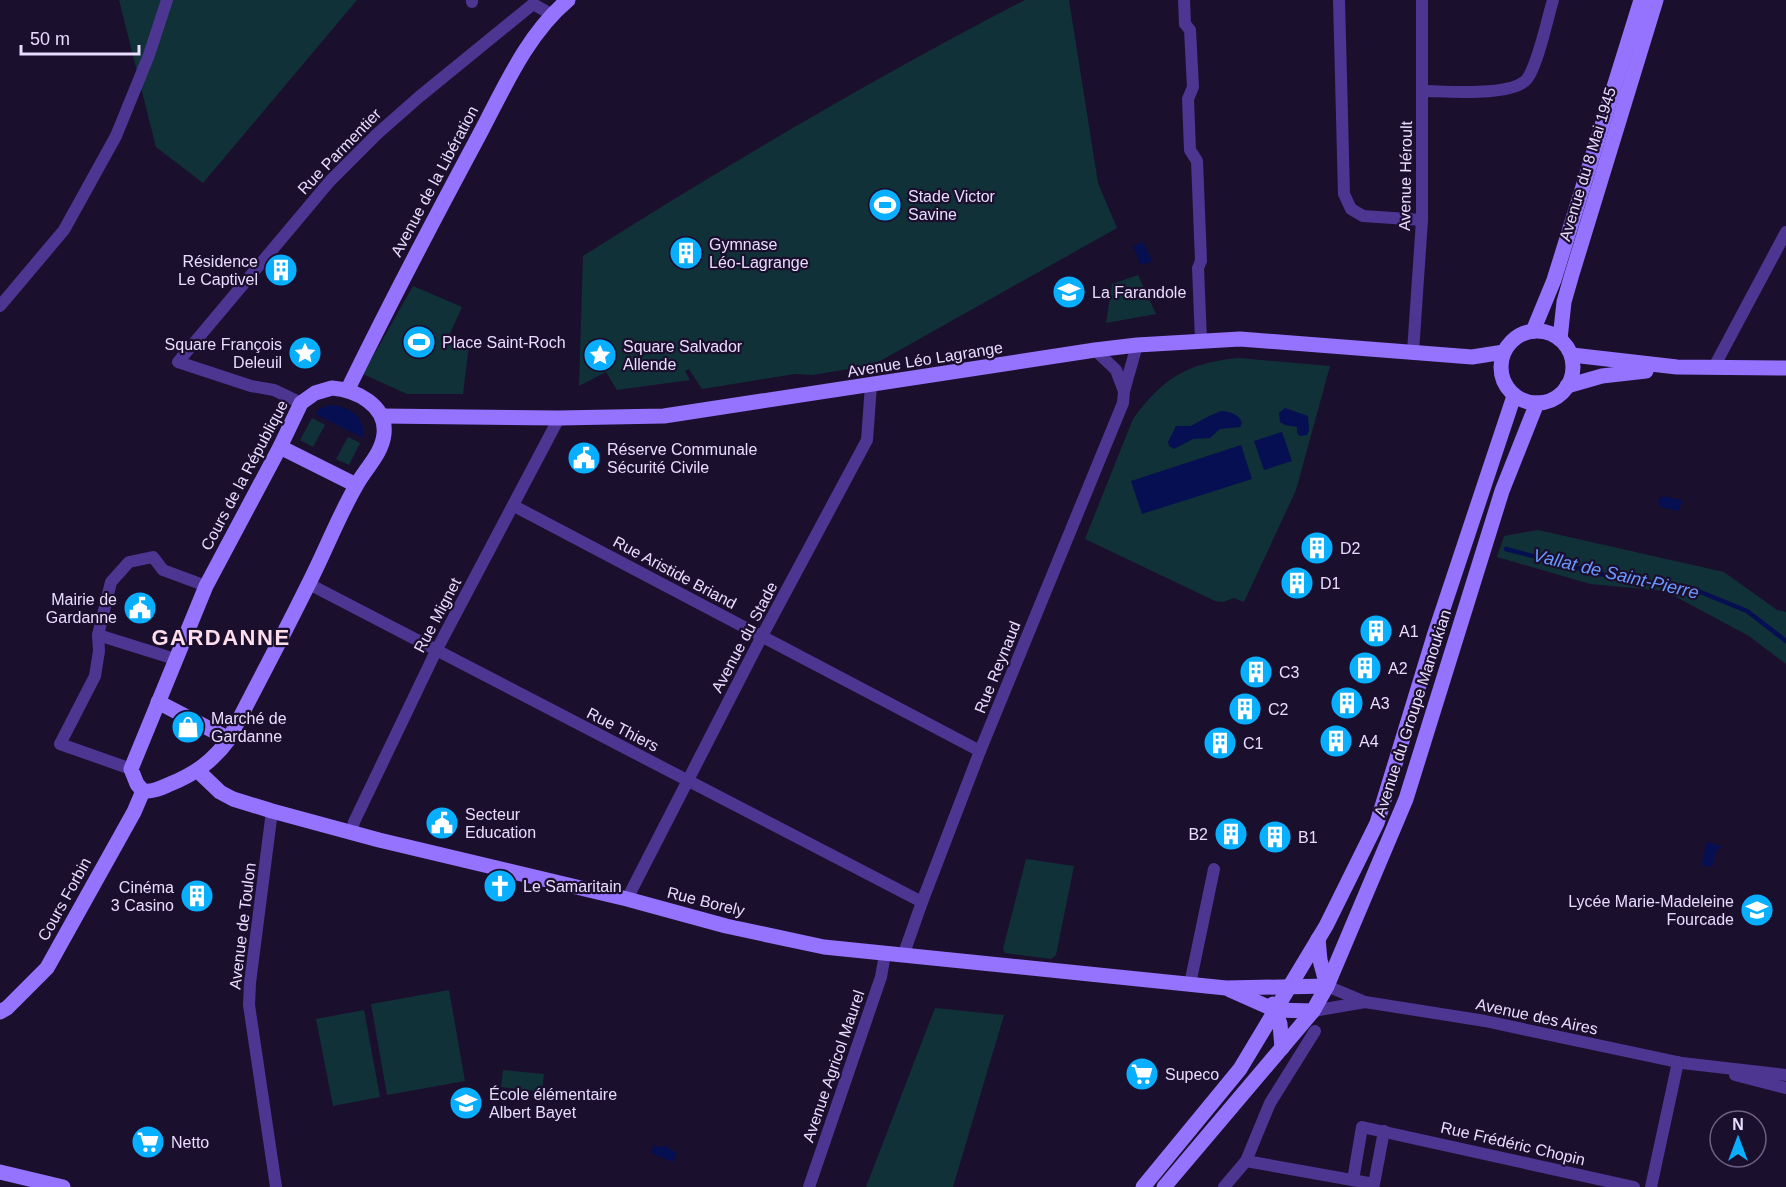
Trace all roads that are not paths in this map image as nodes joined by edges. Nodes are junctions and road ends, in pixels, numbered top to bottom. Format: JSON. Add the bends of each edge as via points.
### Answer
{"nodes":[{"id":1,"x":167,"y":0,"type":"edge"},
{"id":2,"x":567,"y":0,"type":"edge"},
{"id":3,"x":1184,"y":0,"type":"edge"},
{"id":4,"x":1340,"y":0,"type":"edge"},
{"id":5,"x":1422,"y":0,"type":"edge"},
{"id":6,"x":1553,"y":0,"type":"edge"},
{"id":7,"x":1641,"y":0,"type":"edge"},
{"id":8,"x":1656,"y":0,"type":"edge"},
{"id":9,"x":533,"y":2,"type":"edge"},
{"id":10,"x":551,"y":14,"type":"junction"},
{"id":11,"x":1423,"y":91,"type":"junction"},
{"id":12,"x":1615,"y":109,"type":"junction"},
{"id":13,"x":1422,"y":220,"type":"junction"},
{"id":14,"x":1786,"y":232,"type":"edge"},
{"id":15,"x":0,"y":306,"type":"edge"},
{"id":16,"x":1533,"y":331,"type":"junction"},
{"id":17,"x":1560,"y":339,"type":"junction"},
{"id":18,"x":1201,"y":340,"type":"junction"},
{"id":19,"x":1137,"y":345,"type":"junction"},
{"id":20,"x":1095,"y":350,"type":"junction"},
{"id":21,"x":1413,"y":352,"type":"junction"},
{"id":22,"x":1504,"y":352,"type":"junction"},
{"id":23,"x":1572,"y":355,"type":"junction"},
{"id":24,"x":1472,"y":357,"type":"junction"},
{"id":25,"x":1677,"y":367,"type":"junction"},
{"id":26,"x":1714,"y":367,"type":"junction"},
{"id":27,"x":1786,"y":368,"type":"edge"},
{"id":28,"x":1501,"y":373,"type":"junction"},
{"id":29,"x":871,"y":385,"type":"junction"},
{"id":30,"x":1567,"y":387,"type":"junction"},
{"id":31,"x":348,"y":389,"type":"junction"},
{"id":32,"x":1124,"y":391,"type":"junction"},
{"id":33,"x":1514,"y":396,"type":"junction"},
{"id":34,"x":301,"y":403,"type":"junction"},
{"id":35,"x":1536,"y":403,"type":"junction"},
{"id":36,"x":382,"y":416,"type":"junction"},
{"id":37,"x":560,"y":418,"type":"junction"},
{"id":38,"x":280,"y":447,"type":"junction"},
{"id":39,"x":356,"y":485,"type":"junction"},
{"id":40,"x":514,"y":506,"type":"junction"},
{"id":41,"x":309,"y":584,"type":"junction"},
{"id":42,"x":206,"y":586,"type":"junction"},
{"id":43,"x":98,"y":635,"type":"junction"},
{"id":44,"x":762,"y":636,"type":"junction"},
{"id":45,"x":436,"y":651,"type":"junction"},
{"id":46,"x":175,"y":659,"type":"junction"},
{"id":47,"x":158,"y":702,"type":"junction"},
{"id":48,"x":229,"y":739,"type":"junction"},
{"id":49,"x":980,"y":751,"type":"junction"},
{"id":50,"x":131,"y":769,"type":"junction"},
{"id":51,"x":198,"y":771,"type":"junction"},
{"id":52,"x":688,"y":781,"type":"junction"},
{"id":53,"x":143,"y":791,"type":"junction"},
{"id":54,"x":272,"y":811,"type":"junction"},
{"id":55,"x":352,"y":832,"type":"junction"},
{"id":56,"x":1214,"y":869,"type":"dead end"},
{"id":57,"x":627,"y":899,"type":"junction"},
{"id":58,"x":922,"y":902,"type":"junction"},
{"id":59,"x":1318,"y":939,"type":"junction"},
{"id":60,"x":885,"y":954,"type":"junction"},
{"id":61,"x":903,"y":956,"type":"junction"},
{"id":62,"x":1190,"y":984,"type":"junction"},
{"id":63,"x":1290,"y":986,"type":"junction"},
{"id":64,"x":1327,"y":986,"type":"junction"},
{"id":65,"x":1266,"y":987,"type":"junction"},
{"id":66,"x":1226,"y":988,"type":"junction"},
{"id":67,"x":1365,"y":1002,"type":"junction"},
{"id":68,"x":1335,"y":1007,"type":"junction"},
{"id":69,"x":1275,"y":1010,"type":"junction"},
{"id":70,"x":1313,"y":1011,"type":"junction"},
{"id":71,"x":0,"y":1012,"type":"edge"},
{"id":72,"x":1315,"y":1031,"type":"dead end"},
{"id":73,"x":1282,"y":1048,"type":"junction"},
{"id":74,"x":1678,"y":1062,"type":"junction"},
{"id":75,"x":1701,"y":1066,"type":"junction"},
{"id":76,"x":1786,"y":1075,"type":"edge"},
{"id":77,"x":1786,"y":1088,"type":"edge"},
{"id":78,"x":1384,"y":1131,"type":"junction"},
{"id":79,"x":1252,"y":1162,"type":"junction"},
{"id":80,"x":0,"y":1172,"type":"edge"},
{"id":81,"x":1353,"y":1180,"type":"junction"},
{"id":82,"x":63,"y":1187,"type":"edge"},
{"id":83,"x":276,"y":1187,"type":"edge"},
{"id":84,"x":809,"y":1187,"type":"edge"},
{"id":85,"x":1143,"y":1187,"type":"edge"},
{"id":86,"x":1164,"y":1187,"type":"edge"},
{"id":87,"x":1224,"y":1187,"type":"edge"},
{"id":88,"x":1634,"y":1187,"type":"edge"},
{"id":89,"x":1651,"y":1187,"type":"edge"}],
"edges":[{"from":1,"to":15,"type":"street","via":[[116,136],[64,230]]},
{"from":2,"to":10,"type":"main road","name":"Avenue de la Libération"},
{"from":3,"to":18,"type":"street","via":[[1193,87],[1188,99],[1190,150],[1197,161]]},
{"from":4,"to":13,"type":"street","via":[[1344,194],[1351,209],[1364,216]]},
{"from":5,"to":11,"type":"street","name":"Avenue Héroult"},
{"from":6,"to":11,"type":"street","via":[[1526,80],[1515,87],[1495,90]]},
{"from":7,"to":12,"type":"main road","name":"Avenue du 8 Mai 1945"},
{"from":8,"to":12,"type":"main road","name":"Avenue du 8 Mai 1945"},
{"from":9,"to":10,"type":"street","name":"Rue Parmentier"},
{"from":9,"to":34,"type":"street","name":"Rue Parmentier","via":[[377,134],[330,181],[178,362],[273,390]]},
{"from":10,"to":31,"type":"main road","name":"Avenue de la Libération","via":[[514,70]]},
{"from":11,"to":13,"type":"street","name":"Avenue Héroult"},
{"from":12,"to":16,"type":"main road","name":"Avenue du 8 Mai 1945"},
{"from":12,"to":17,"type":"main road","name":"Avenue du 8 Mai 1945","via":[[1564,302]]},
{"from":13,"to":21,"type":"street","name":"Avenue Héroult"},
{"from":14,"to":26,"type":"street"},
{"from":16,"to":17,"type":"main road"},
{"from":16,"to":22,"type":"main road","via":[[1521,334]]},
{"from":17,"to":23,"type":"main road"},
{"from":18,"to":19,"type":"main road","name":"Avenue Léo Lagrange"},
{"from":18,"to":21,"type":"main road","name":"Avenue Léo Lagrange","via":[[1240,339]]},
{"from":19,"to":20,"type":"main road","name":"Avenue Léo Lagrange"},
{"from":19,"to":32,"type":"street","name":"Rue Reynaud"},
{"from":20,"to":29,"type":"main road","name":"Avenue Léo Lagrange"},
{"from":20,"to":32,"type":"street","via":[[1116,370]]},
{"from":21,"to":24,"type":"main road","name":"Avenue Léo Lagrange"},
{"from":22,"to":24,"type":"main road","name":"Avenue Léo Lagrange"},
{"from":22,"to":28,"type":"main road"},
{"from":23,"to":25,"type":"main road"},
{"from":23,"to":30,"type":"main road"},
{"from":24,"to":28,"type":"main road","name":"Avenue Léo Lagrange"},
{"from":25,"to":26,"type":"main road"},
{"from":25,"to":30,"type":"main road","via":[[1602,376]]},
{"from":26,"to":27,"type":"main road"},
{"from":28,"to":33,"type":"main road"},
{"from":29,"to":37,"type":"main road","name":"Avenue Léo Lagrange","via":[[664,416]]},
{"from":29,"to":44,"type":"street","name":"Avenue du Stade","via":[[867,440]]},
{"from":30,"to":35,"type":"main road","via":[[1556,398]]},
{"from":31,"to":34,"type":"main road","name":"Cours de la République","via":[[315,393]]},
{"from":31,"to":36,"type":"main road","via":[[370,402]]},
{"from":32,"to":49,"type":"street","name":"Rue Reynaud","via":[[1123,403]]},
{"from":33,"to":35,"type":"main road"},
{"from":33,"to":59,"type":"main road","name":"Avenue du Groupe Manoukian","via":[[1438,622],[1377,823]]},
{"from":34,"to":38,"type":"main road","name":"Cours de la République"},
{"from":35,"to":64,"type":"main road","name":"Avenue du Groupe Manoukian","via":[[1497,508],[1406,799]]},
{"from":36,"to":37,"type":"main road","name":"Avenue Léo Lagrange"},
{"from":36,"to":39,"type":"main road","via":[[381,446]]},
{"from":37,"to":40,"type":"street","name":"Rue Mignet"},
{"from":38,"to":39,"type":"main road"},
{"from":38,"to":42,"type":"main road","name":"Cours de la République"},
{"from":39,"to":41,"type":"main road"},
{"from":40,"to":44,"type":"street","name":"Rue Aristide Briand"},
{"from":40,"to":45,"type":"street","name":"Rue Mignet"},
{"from":41,"to":45,"type":"street","name":"Rue Thiers"},
{"from":41,"to":48,"type":"main road"},
{"from":42,"to":43,"type":"street","via":[[163,570],[153,557],[129,562],[111,582]]},
{"from":42,"to":46,"type":"main road","name":"Cours de la République"},
{"from":43,"to":46,"type":"street"},
{"from":43,"to":50,"type":"street","via":[[94,676],[60,744]]},
{"from":44,"to":49,"type":"street","name":"Rue Aristide Briand"},
{"from":44,"to":52,"type":"street","name":"Avenue du Stade"},
{"from":45,"to":52,"type":"street","name":"Rue Thiers"},
{"from":45,"to":55,"type":"street","name":"Rue Mignet"},
{"from":46,"to":47,"type":"main road","name":"Cours de la République"},
{"from":47,"to":48,"type":"main road"},
{"from":47,"to":50,"type":"main road","name":"Cours de la République"},
{"from":48,"to":51,"type":"main road"},
{"from":49,"to":58,"type":"street","name":"Rue Reynaud"},
{"from":50,"to":53,"type":"main road"},
{"from":51,"to":53,"type":"main road","via":[[158,789]]},
{"from":51,"to":54,"type":"main road","name":"Rue Borely","via":[[220,792]]},
{"from":52,"to":57,"type":"street","name":"Avenue du Stade"},
{"from":52,"to":58,"type":"street","name":"Rue Thiers"},
{"from":53,"to":71,"type":"main road","name":"Cours Forbin","via":[[47,968]]},
{"from":54,"to":55,"type":"main road","name":"Rue Borely"},
{"from":54,"to":83,"type":"street","name":"Avenue de Toulon","via":[[249,1005]]},
{"from":55,"to":57,"type":"main road","name":"Rue Borely"},
{"from":56,"to":62,"type":"street"},
{"from":57,"to":60,"type":"main road","name":"Rue Borely","via":[[824,947]]},
{"from":58,"to":61,"type":"street","name":"Rue Reynaud"},
{"from":59,"to":63,"type":"main road","name":"Avenue du Groupe Manoukian"},
{"from":59,"to":64,"type":"main road"},
{"from":60,"to":61,"type":"main road","name":"Rue Borely"},
{"from":60,"to":84,"type":"street","name":"Avenue Agricol Maurel","via":[[881,977]]},
{"from":61,"to":62,"type":"main road","name":"Rue Borely"},
{"from":62,"to":66,"type":"main road","name":"Rue Borely"},
{"from":63,"to":64,"type":"main road","name":"Rue Borely"},
{"from":63,"to":65,"type":"main road","name":"Rue Borely"},
{"from":63,"to":69,"type":"main road","name":"Avenue du Groupe Manoukian"},
{"from":64,"to":67,"type":"street","name":"Avenue des Aires"},
{"from":64,"to":68,"type":"street"},
{"from":64,"to":70,"type":"main road","name":"Avenue du Groupe Manoukian"},
{"from":65,"to":66,"type":"main road","name":"Rue Borely"},
{"from":65,"to":69,"type":"main road"},
{"from":66,"to":69,"type":"main road","name":"Rue Borely"},
{"from":67,"to":68,"type":"street","name":"Avenue des Aires"},
{"from":67,"to":74,"type":"street","name":"Avenue des Aires","via":[[1485,1021]]},
{"from":68,"to":70,"type":"street","name":"Avenue des Aires"},
{"from":69,"to":70,"type":"main road"},
{"from":69,"to":73,"type":"main road"},
{"from":69,"to":85,"type":"main road","name":"Avenue du Groupe Manoukian","via":[[1240,1069]]},
{"from":70,"to":73,"type":"main road","name":"Avenue du Groupe Manoukian"},
{"from":72,"to":79,"type":"street","via":[[1270,1103]]},
{"from":73,"to":86,"type":"main road","name":"Avenue du Groupe Manoukian"},
{"from":74,"to":75,"type":"street","name":"Avenue des Aires"},
{"from":74,"to":89,"type":"street"},
{"from":75,"to":76,"type":"street","name":"Avenue des Aires"},
{"from":75,"to":77,"type":"street","name":"Avenue des Aires"},
{"from":78,"to":81,"type":"street","via":[[1374,1184]]},
{"from":78,"to":81,"type":"street","name":"Rue Frédéric Chopin","via":[[1362,1127]]},
{"from":78,"to":88,"type":"street","name":"Rue Frédéric Chopin"},
{"from":79,"to":81,"type":"street"},
{"from":79,"to":87,"type":"street"},
{"from":80,"to":82,"type":"main road"}]}
